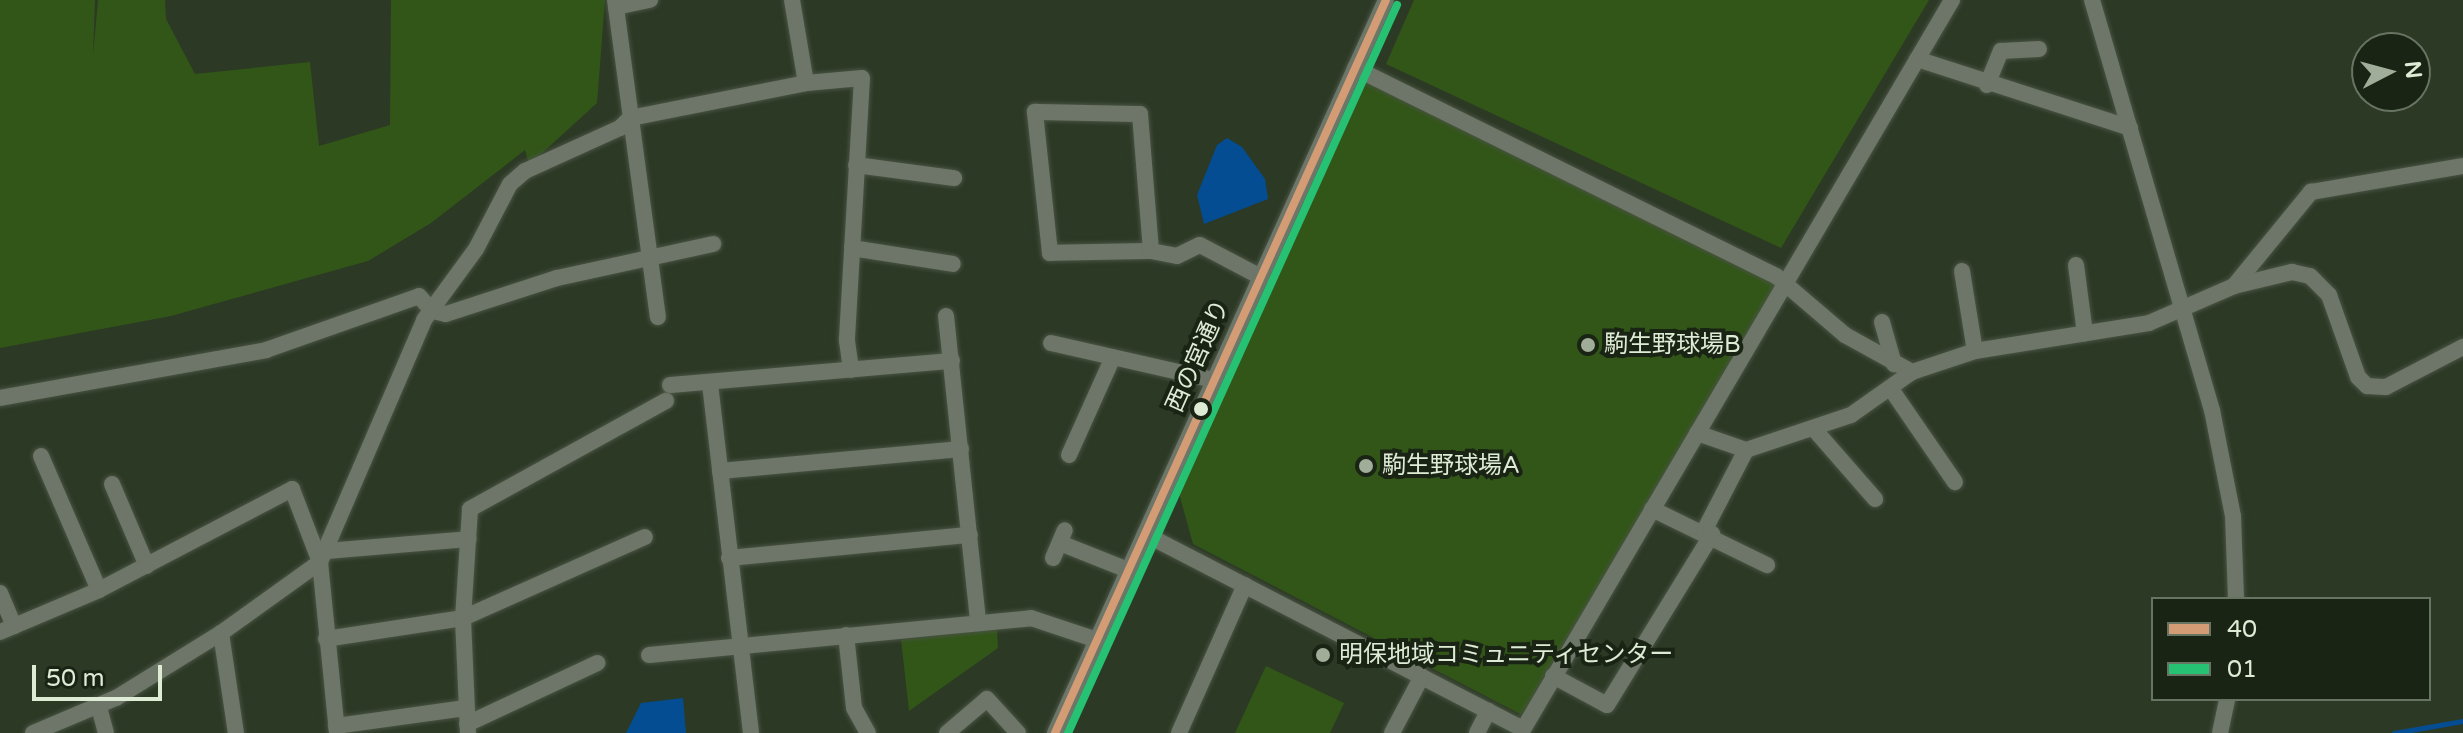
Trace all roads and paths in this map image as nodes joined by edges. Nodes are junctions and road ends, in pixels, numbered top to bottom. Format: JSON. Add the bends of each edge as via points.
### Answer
{"nodes":[{"id":1,"x":650,"y":0,"type":"edge"},
{"id":2,"x":792,"y":0,"type":"edge"},
{"id":3,"x":1386,"y":0,"type":"edge"},
{"id":4,"x":1952,"y":0,"type":"edge"},
{"id":5,"x":2092,"y":0,"type":"edge"},
{"id":6,"x":616,"y":3,"type":"edge"},
{"id":7,"x":2039,"y":49,"type":"dead end"},
{"id":8,"x":1917,"y":59,"type":"junction"},
{"id":9,"x":1355,"y":68,"type":"junction"},
{"id":10,"x":806,"y":83,"type":"junction"},
{"id":11,"x":1987,"y":85,"type":"junction"},
{"id":12,"x":630,"y":118,"type":"junction"},
{"id":13,"x":2130,"y":128,"type":"junction"},
{"id":14,"x":856,"y":165,"type":"junction"},
{"id":15,"x":2463,"y":166,"type":"edge"},
{"id":16,"x":954,"y":178,"type":"dead end"},
{"id":17,"x":713,"y":244,"type":"dead end"},
{"id":18,"x":852,"y":248,"type":"junction"},
{"id":19,"x":1151,"y":251,"type":"junction"},
{"id":20,"x":650,"y":258,"type":"junction"},
{"id":21,"x":953,"y":264,"type":"dead end"},
{"id":22,"x":2076,"y":265,"type":"dead end"},
{"id":23,"x":1962,"y":271,"type":"dead end"},
{"id":24,"x":1261,"y":277,"type":"junction"},
{"id":25,"x":1785,"y":284,"type":"junction"},
{"id":26,"x":2234,"y":286,"type":"junction"},
{"id":27,"x":2183,"y":310,"type":"junction"},
{"id":28,"x":432,"y":311,"type":"junction"},
{"id":29,"x":946,"y":316,"type":"dead end"},
{"id":30,"x":658,"y":317,"type":"dead end"},
{"id":31,"x":1882,"y":322,"type":"dead end"},
{"id":32,"x":2085,"y":333,"type":"junction"},
{"id":33,"x":1051,"y":343,"type":"dead end"},
{"id":34,"x":2463,"y":347,"type":"edge"},
{"id":35,"x":1975,"y":351,"type":"junction"},
{"id":36,"x":1113,"y":357,"type":"junction"},
{"id":37,"x":952,"y":361,"type":"junction"},
{"id":38,"x":1894,"y":364,"type":"junction"},
{"id":39,"x":851,"y":370,"type":"junction"},
{"id":40,"x":1912,"y":372,"type":"junction"},
{"id":41,"x":1214,"y":380,"type":"junction"},
{"id":42,"x":710,"y":384,"type":"junction"},
{"id":43,"x":1891,"y":389,"type":"junction"},
{"id":44,"x":0,"y":398,"type":"edge"},
{"id":45,"x":1814,"y":429,"type":"junction"},
{"id":46,"x":1697,"y":433,"type":"junction"},
{"id":47,"x":961,"y":449,"type":"junction"},
{"id":48,"x":1746,"y":450,"type":"junction"},
{"id":49,"x":1069,"y":455,"type":"dead end"},
{"id":50,"x":41,"y":456,"type":"dead end"},
{"id":51,"x":720,"y":471,"type":"junction"},
{"id":52,"x":1955,"y":482,"type":"dead end"},
{"id":53,"x":112,"y":484,"type":"dead end"},
{"id":54,"x":1875,"y":499,"type":"dead end"},
{"id":55,"x":1652,"y":509,"type":"junction"},
{"id":56,"x":1708,"y":532,"type":"junction"},
{"id":57,"x":1145,"y":534,"type":"junction"},
{"id":58,"x":970,"y":535,"type":"junction"},
{"id":59,"x":645,"y":537,"type":"dead end"},
{"id":60,"x":468,"y":539,"type":"junction"},
{"id":61,"x":1059,"y":544,"type":"dead end"},
{"id":62,"x":323,"y":557,"type":"junction"},
{"id":63,"x":729,"y":558,"type":"junction"},
{"id":64,"x":1767,"y":565,"type":"dead end"},
{"id":65,"x":147,"y":566,"type":"junction"},
{"id":66,"x":1128,"y":570,"type":"junction"},
{"id":67,"x":1245,"y":585,"type":"junction"},
{"id":68,"x":99,"y":590,"type":"junction"},
{"id":69,"x":0,"y":593,"type":"edge"},
{"id":70,"x":2236,"y":597,"type":"edge"},
{"id":71,"x":463,"y":618,"type":"junction"},
{"id":72,"x":978,"y":623,"type":"junction"},
{"id":73,"x":7,"y":629,"type":"edge"},
{"id":74,"x":221,"y":633,"type":"junction"},
{"id":75,"x":846,"y":635,"type":"junction"},
{"id":76,"x":326,"y":639,"type":"junction"},
{"id":77,"x":1097,"y":640,"type":"junction"},
{"id":78,"x":737,"y":646,"type":"junction"},
{"id":79,"x":649,"y":655,"type":"dead end"},
{"id":80,"x":597,"y":663,"type":"dead end"},
{"id":81,"x":1422,"y":676,"type":"junction"},
{"id":82,"x":1553,"y":676,"type":"junction"},
{"id":83,"x":2227,"y":701,"type":"edge"},
{"id":84,"x":99,"y":707,"type":"junction"},
{"id":85,"x":1488,"y":711,"type":"junction"},
{"id":86,"x":467,"y":722,"type":"edge"},
{"id":87,"x":336,"y":730,"type":"edge"},
{"id":88,"x":1521,"y":731,"type":"edge"},
{"id":89,"x":943,"y":732,"type":"edge"},
{"id":90,"x":33,"y":733,"type":"edge"},
{"id":91,"x":106,"y":733,"type":"edge"},
{"id":92,"x":236,"y":733,"type":"edge"},
{"id":93,"x":751,"y":733,"type":"edge"},
{"id":94,"x":868,"y":733,"type":"edge"},
{"id":95,"x":1018,"y":733,"type":"edge"},
{"id":96,"x":1055,"y":733,"type":"edge"},
{"id":97,"x":1179,"y":733,"type":"edge"},
{"id":98,"x":1392,"y":733,"type":"edge"},
{"id":99,"x":1477,"y":733,"type":"edge"},
{"id":100,"x":2220,"y":733,"type":"edge"}],
"edges":[{"from":1,"to":6,"type":"street"},
{"from":2,"to":10,"type":"street"},
{"from":3,"to":9,"type":"street","name":"西の宮通り"},
{"from":4,"to":8,"type":"street"},
{"from":5,"to":13,"type":"street"},
{"from":6,"to":12,"type":"street"},
{"from":7,"to":11,"type":"street","via":[[2001,51]]},
{"from":8,"to":11,"type":"street"},
{"from":8,"to":25,"type":"street"},
{"from":9,"to":24,"type":"street","name":"西の宮通り"},
{"from":9,"to":25,"type":"street"},
{"from":10,"to":12,"type":"street"},
{"from":10,"to":14,"type":"street","via":[[862,78]]},
{"from":11,"to":13,"type":"street"},
{"from":12,"to":20,"type":"street"},
{"from":12,"to":28,"type":"street","via":[[620,128],[525,171],[510,184],[476,249]]},
{"from":13,"to":27,"type":"street"},
{"from":14,"to":16,"type":"street"},
{"from":14,"to":18,"type":"street"},
{"from":15,"to":26,"type":"street","via":[[2311,192]]},
{"from":17,"to":20,"type":"street"},
{"from":18,"to":21,"type":"street"},
{"from":18,"to":39,"type":"street","via":[[847,341]]},
{"from":19,"to":19,"type":"street","via":[[1140,114],[1035,112],[1050,253]]},
{"from":19,"to":24,"type":"street","via":[[1177,256],[1200,245]]},
{"from":20,"to":28,"type":"street","via":[[557,278],[446,314]]},
{"from":20,"to":30,"type":"street"},
{"from":22,"to":32,"type":"street"},
{"from":23,"to":35,"type":"street"},
{"from":24,"to":41,"type":"street","name":"西の宮通り"},
{"from":25,"to":38,"type":"street","via":[[1845,335]]},
{"from":25,"to":46,"type":"street"},
{"from":26,"to":27,"type":"street"},
{"from":26,"to":34,"type":"street","via":[[2292,272],[2310,276],[2329,295],[2358,377],[2367,386],[2386,387]]},
{"from":27,"to":32,"type":"street","via":[[2149,323]]},
{"from":27,"to":70,"type":"street","via":[[2212,410],[2233,516]]},
{"from":28,"to":44,"type":"street","via":[[419,296],[251,354]]},
{"from":28,"to":62,"type":"street"},
{"from":29,"to":37,"type":"street"},
{"from":31,"to":38,"type":"street"},
{"from":32,"to":35,"type":"street"},
{"from":33,"to":36,"type":"street"},
{"from":35,"to":40,"type":"street"},
{"from":36,"to":41,"type":"street"},
{"from":36,"to":49,"type":"street"},
{"from":37,"to":39,"type":"street"},
{"from":37,"to":47,"type":"street"},
{"from":38,"to":40,"type":"street"},
{"from":39,"to":42,"type":"street"},
{"from":40,"to":43,"type":"street"},
{"from":41,"to":57,"type":"street","name":"西の宮通り"},
{"from":42,"to":51,"type":"street"},
{"from":42,"to":60,"type":"street","via":[[668,393],[470,509]]},
{"from":43,"to":45,"type":"street","via":[[1851,415]]},
{"from":43,"to":52,"type":"street"},
{"from":45,"to":48,"type":"street"},
{"from":45,"to":54,"type":"street"},
{"from":46,"to":48,"type":"street"},
{"from":46,"to":55,"type":"street"},
{"from":47,"to":51,"type":"street"},
{"from":47,"to":58,"type":"street"},
{"from":48,"to":56,"type":"street"},
{"from":50,"to":68,"type":"street"},
{"from":51,"to":63,"type":"street"},
{"from":53,"to":65,"type":"street"},
{"from":55,"to":56,"type":"street"},
{"from":55,"to":82,"type":"street"},
{"from":56,"to":64,"type":"street"},
{"from":56,"to":82,"type":"street","via":[[1607,705]]},
{"from":57,"to":66,"type":"street","name":"西の宮通り"},
{"from":57,"to":67,"type":"street"},
{"from":58,"to":63,"type":"street"},
{"from":58,"to":72,"type":"street"},
{"from":59,"to":71,"type":"street"},
{"from":60,"to":62,"type":"street"},
{"from":60,"to":71,"type":"street"},
{"from":61,"to":66,"type":"street"},
{"from":62,"to":65,"type":"street","via":[[292,489]]},
{"from":62,"to":74,"type":"street"},
{"from":62,"to":76,"type":"street"},
{"from":63,"to":78,"type":"street"},
{"from":65,"to":68,"type":"street"},
{"from":66,"to":77,"type":"street","name":"西の宮通り"},
{"from":67,"to":81,"type":"street"},
{"from":67,"to":97,"type":"street"},
{"from":68,"to":73,"type":"street"},
{"from":69,"to":73,"type":"street"},
{"from":71,"to":76,"type":"street"},
{"from":71,"to":86,"type":"street"},
{"from":72,"to":75,"type":"street"},
{"from":72,"to":77,"type":"street","via":[[1031,618]]},
{"from":74,"to":84,"type":"street"},
{"from":74,"to":92,"type":"street"},
{"from":75,"to":78,"type":"street"},
{"from":75,"to":94,"type":"street","via":[[854,708]]},
{"from":76,"to":87,"type":"street"},
{"from":77,"to":96,"type":"street","name":"西の宮通り"},
{"from":78,"to":79,"type":"street"},
{"from":78,"to":93,"type":"street"},
{"from":80,"to":86,"type":"street"},
{"from":81,"to":85,"type":"street"},
{"from":81,"to":98,"type":"street"},
{"from":82,"to":88,"type":"street"},
{"from":83,"to":100,"type":"street"},
{"from":84,"to":90,"type":"street"},
{"from":84,"to":91,"type":"street"},
{"from":85,"to":88,"type":"street"},
{"from":85,"to":99,"type":"street"},
{"from":86,"to":87,"type":"street"},
{"from":89,"to":95,"type":"street","via":[[987,699]]}]}
